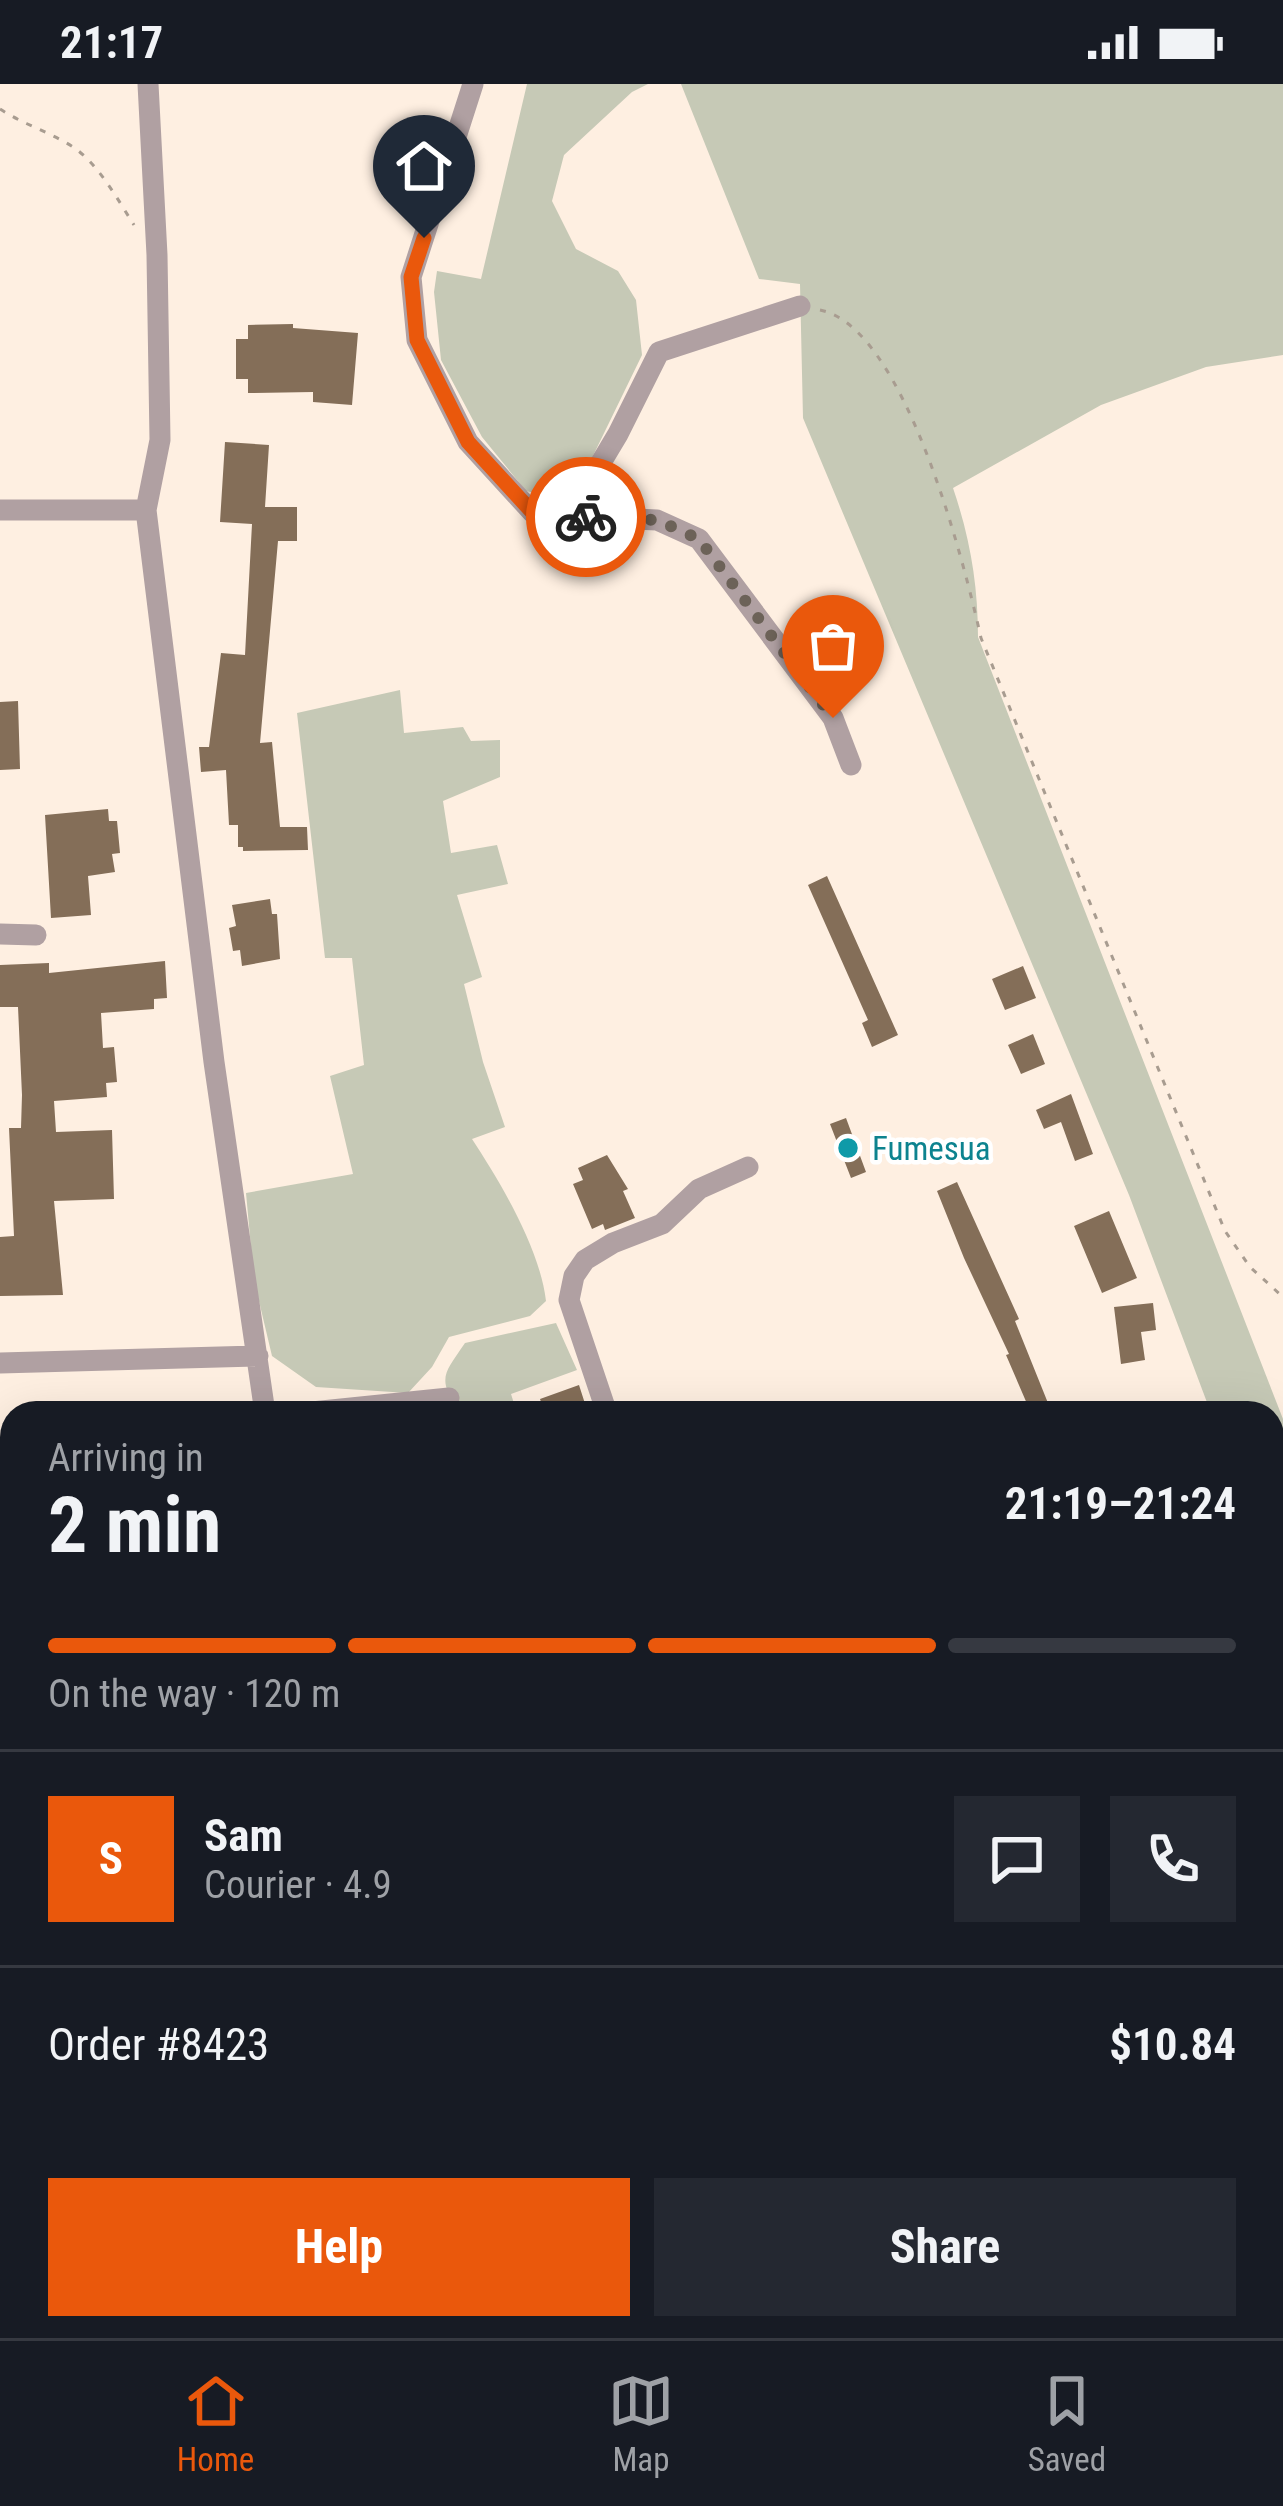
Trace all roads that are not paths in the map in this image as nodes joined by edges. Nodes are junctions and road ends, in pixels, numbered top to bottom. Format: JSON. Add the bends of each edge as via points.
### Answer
{"nodes":[{"id":1,"x":148,"y":84,"type":"edge"},
{"id":2,"x":473,"y":84,"type":"edge"},
{"id":3,"x":800,"y":306,"type":"road end"},
{"id":4,"x":0,"y":510,"type":"edge"},
{"id":5,"x":146,"y":511,"type":"junction"},
{"id":6,"x":569,"y":516,"type":"junction"},
{"id":7,"x":851,"y":765,"type":"dead end"},
{"id":8,"x":0,"y":934,"type":"edge"},
{"id":9,"x":36,"y":935,"type":"dead end"},
{"id":10,"x":748,"y":1167,"type":"dead end"},
{"id":11,"x":258,"y":1356,"type":"junction"},
{"id":12,"x":0,"y":1364,"type":"edge"},
{"id":13,"x":449,"y":1398,"type":"dead end"},
{"id":14,"x":264,"y":1401,"type":"edge"},
{"id":15,"x":420,"y":1401,"type":"edge"},
{"id":16,"x":604,"y":1401,"type":"edge"}],
"edges":[{"from":1,"to":5,"type":"street","via":[[160,440]]},
{"from":2,"to":6,"type":"street","via":[[411,277],[417,340],[468,442],[533,513]]},
{"from":3,"to":6,"type":"street","via":[[659,352]]},
{"from":4,"to":5,"type":"street"},
{"from":5,"to":11,"type":"street"},
{"from":6,"to":7,"type":"street","via":[[657,520],[699,539],[833,718]]},
{"from":8,"to":9,"type":"street"},
{"from":10,"to":16,"type":"street","via":[[699,1189],[662,1225],[585,1260],[574,1276],[569,1300]]},
{"from":11,"to":12,"type":"street"},
{"from":11,"to":14,"type":"street"},
{"from":13,"to":15,"type":"street"}]}
